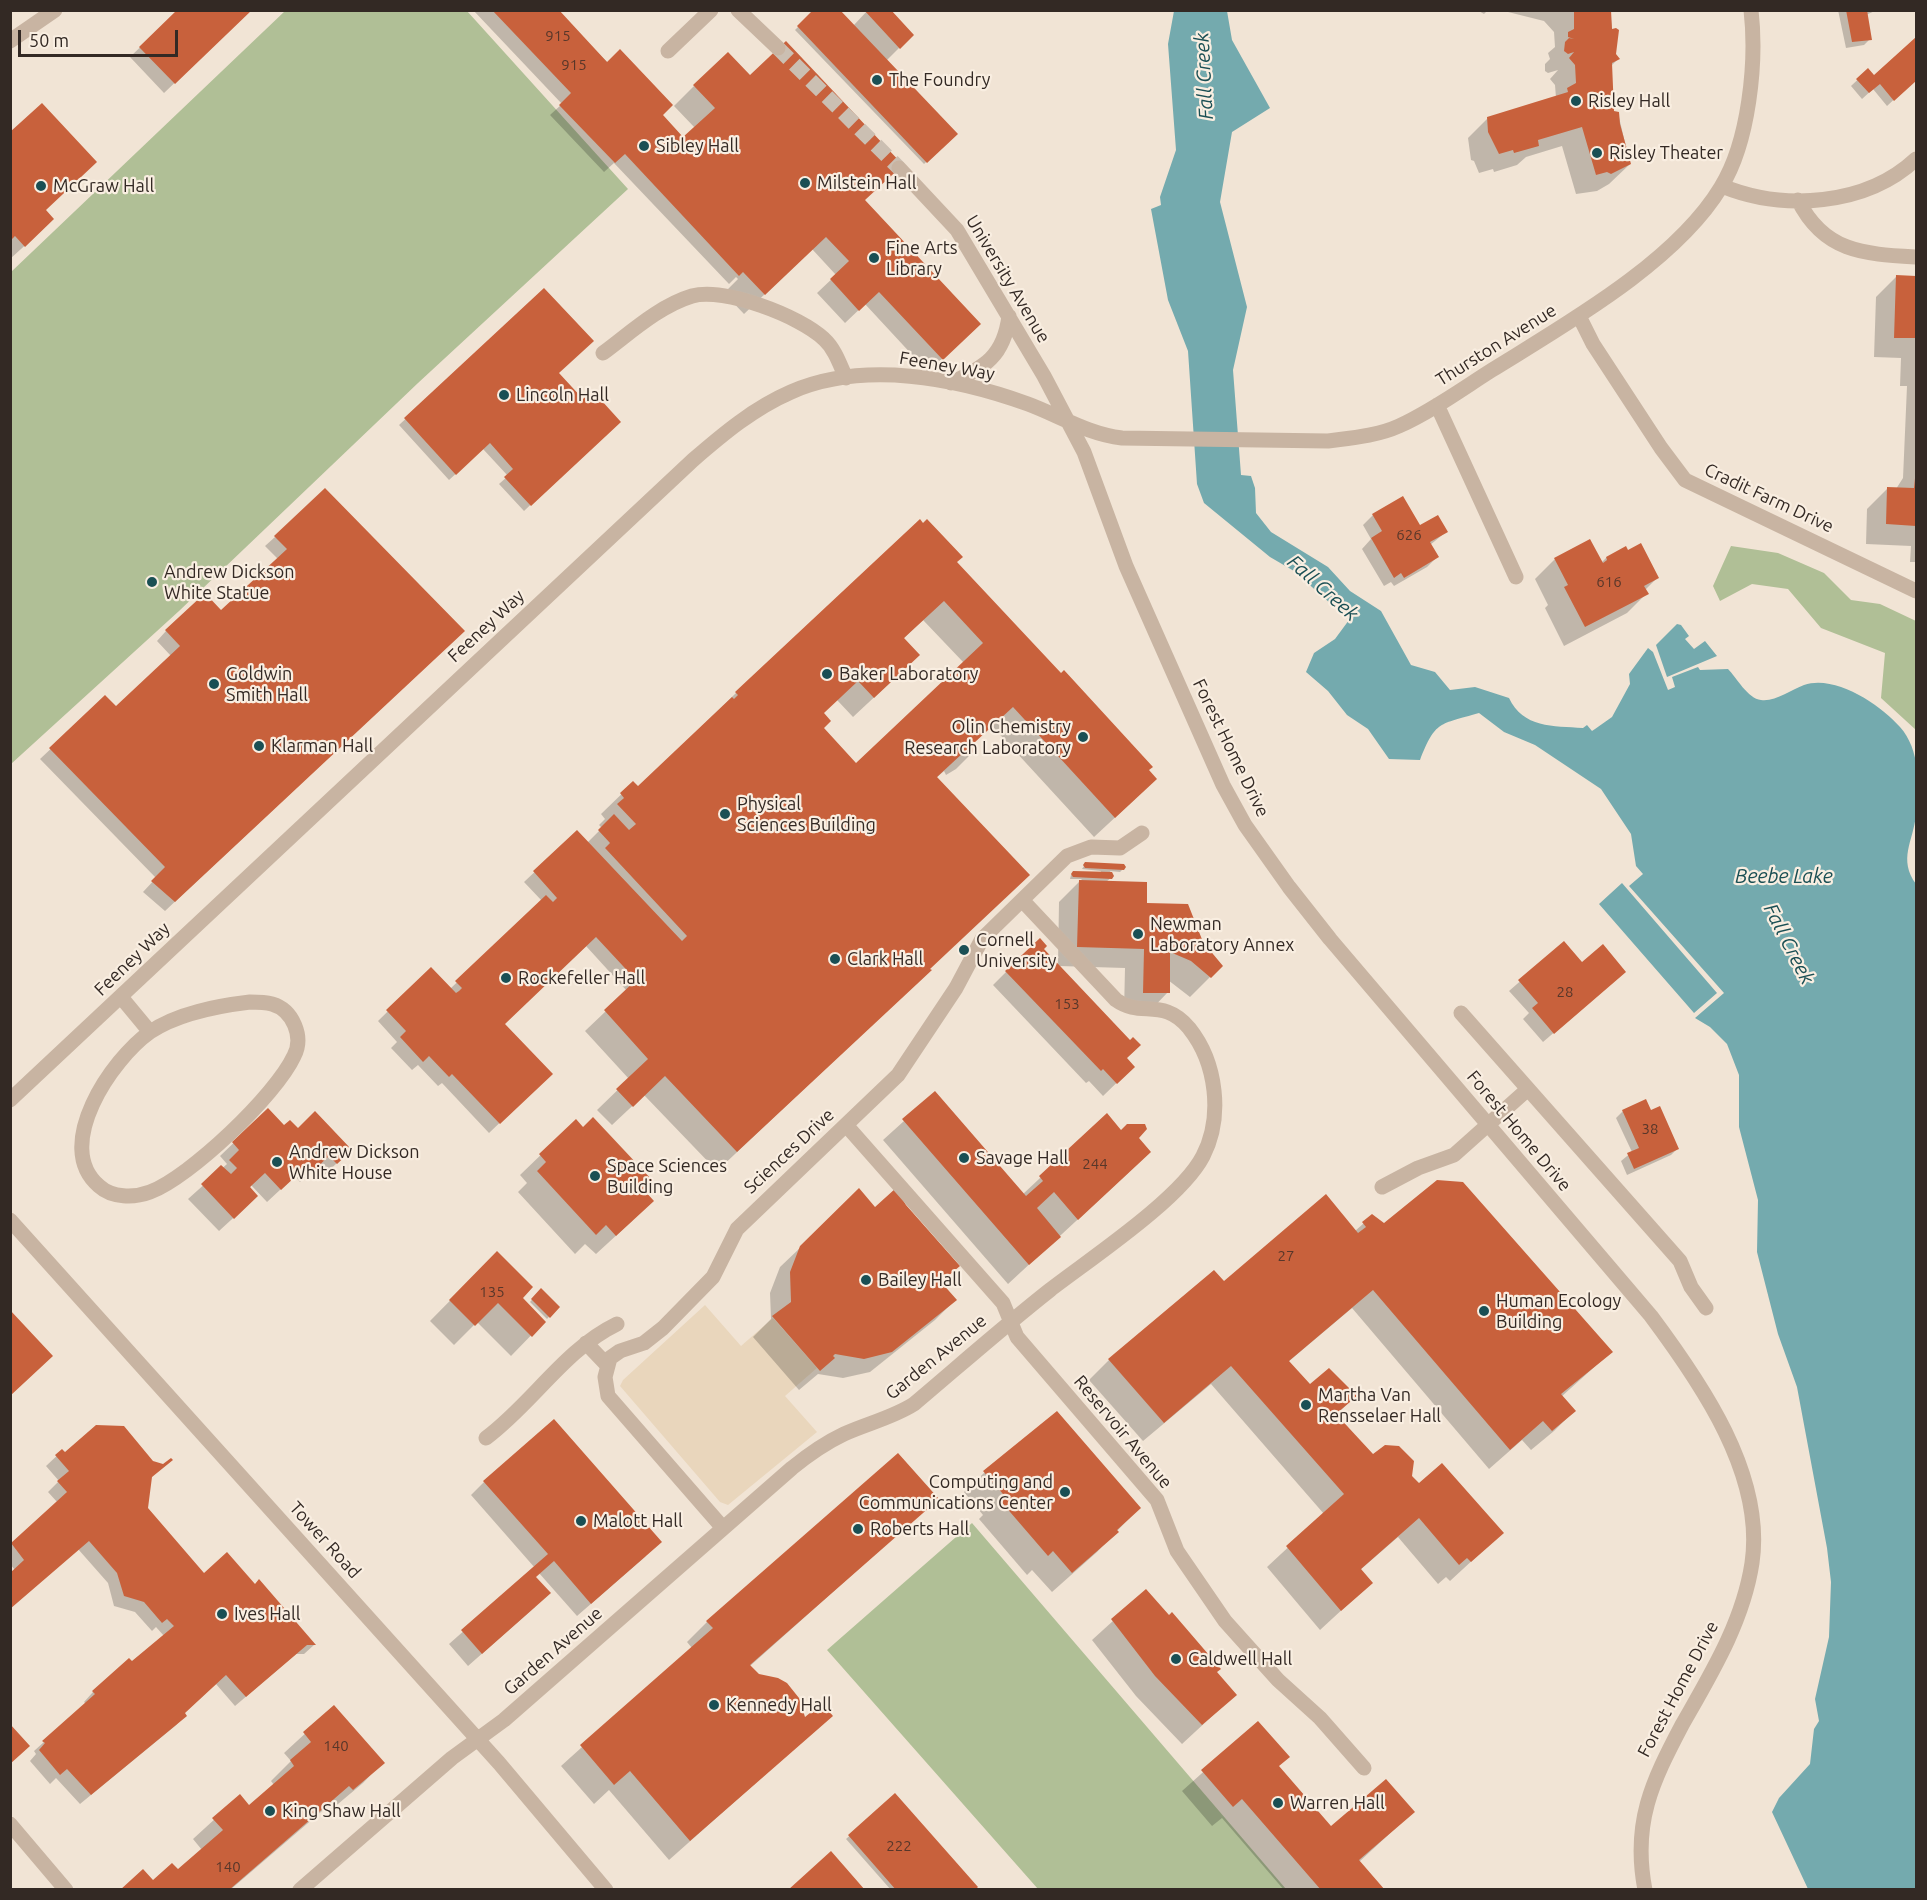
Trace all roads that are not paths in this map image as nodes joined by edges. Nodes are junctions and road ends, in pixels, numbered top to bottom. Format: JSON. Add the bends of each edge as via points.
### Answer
{"nodes":[{"id":1,"x":55,"y":10,"type":"edge"},
{"id":2,"x":711,"y":10,"type":"edge"},
{"id":3,"x":738,"y":10,"type":"edge"},
{"id":4,"x":1751,"y":10,"type":"edge"},
{"id":5,"x":10,"y":41,"type":"edge"},
{"id":6,"x":778,"y":48,"type":"tunnel mouth"},
{"id":7,"x":668,"y":51,"type":"dead end"},
{"id":8,"x":1917,"y":159,"type":"edge"},
{"id":9,"x":900,"y":168,"type":"tunnel mouth"},
{"id":10,"x":1722,"y":186,"type":"junction"},
{"id":11,"x":1798,"y":200,"type":"junction"},
{"id":12,"x":1917,"y":257,"type":"edge"},
{"id":13,"x":1010,"y":316,"type":"junction"},
{"id":14,"x":1580,"y":316,"type":"junction"},
{"id":15,"x":603,"y":353,"type":"dead end"},
{"id":16,"x":846,"y":378,"type":"junction"},
{"id":17,"x":951,"y":383,"type":"junction"},
{"id":18,"x":1437,"y":405,"type":"junction"},
{"id":19,"x":1069,"y":422,"type":"junction"},
{"id":20,"x":1516,"y":577,"type":"dead end"},
{"id":21,"x":1917,"y":591,"type":"edge"},
{"id":22,"x":1142,"y":833,"type":"dead end"},
{"id":23,"x":1022,"y":900,"type":"junction"},
{"id":24,"x":121,"y":996,"type":"junction"},
{"id":25,"x":1461,"y":1013,"type":"dead end"},
{"id":26,"x":150,"y":1032,"type":"junction"},
{"id":27,"x":1528,"y":1089,"type":"junction"},
{"id":28,"x":10,"y":1100,"type":"edge"},
{"id":29,"x":1488,"y":1124,"type":"junction"},
{"id":30,"x":846,"y":1125,"type":"junction"},
{"id":31,"x":1382,"y":1187,"type":"dead end"},
{"id":32,"x":10,"y":1220,"type":"edge"},
{"id":33,"x":1706,"y":1308,"type":"dead end"},
{"id":34,"x":1012,"y":1321,"type":"junction"},
{"id":35,"x":617,"y":1324,"type":"dead end"},
{"id":36,"x":586,"y":1343,"type":"junction"},
{"id":37,"x":607,"y":1365,"type":"junction"},
{"id":38,"x":486,"y":1438,"type":"dead end"},
{"id":39,"x":723,"y":1528,"type":"junction"},
{"id":40,"x":479,"y":1741,"type":"junction"},
{"id":41,"x":1364,"y":1768,"type":"dead end"},
{"id":42,"x":10,"y":1824,"type":"edge"},
{"id":43,"x":66,"y":1890,"type":"edge"},
{"id":44,"x":300,"y":1890,"type":"edge"},
{"id":45,"x":606,"y":1890,"type":"edge"},
{"id":46,"x":1645,"y":1890,"type":"edge"}],
"edges":[{"from":1,"to":5,"type":"street"},
{"from":2,"to":7,"type":"street"},
{"from":3,"to":6,"type":"street"},
{"from":4,"to":10,"type":"street","name":"Thurston Avenue","via":[[1754,49],[1744,119]]},
{"from":8,"to":11,"type":"street","via":[[1886,180],[1862,190],[1823,201]]},
{"from":9,"to":13,"type":"street","name":"University Avenue","via":[[957,230]]},
{"from":10,"to":11,"type":"street","via":[[1748,196]]},
{"from":10,"to":14,"type":"street","name":"Thurston Avenue","via":[[1678,240]]},
{"from":11,"to":12,"type":"street","via":[[1812,226],[1831,240],[1871,253]]},
{"from":13,"to":17,"type":"street","via":[[1007,335],[995,356]]},
{"from":13,"to":19,"type":"street","name":"University Avenue"},
{"from":14,"to":18,"type":"street","name":"Thurston Avenue"},
{"from":14,"to":21,"type":"street","name":"Cradit Farm Drive","via":[[1593,344],[1685,480]]},
{"from":15,"to":16,"type":"street","via":[[672,305],[694,296],[715,294],[810,327],[829,345]]},
{"from":16,"to":17,"type":"street","name":"Feeney Way","via":[[899,376]]},
{"from":16,"to":24,"type":"street","name":"Feeney Way","via":[[776,399],[701,453]]},
{"from":17,"to":19,"type":"street","name":"Feeney Way","via":[[1028,405]]},
{"from":18,"to":19,"type":"street","name":"Thurston Avenue","via":[[1397,427],[1328,441],[1104,436]]},
{"from":18,"to":20,"type":"street"},
{"from":19,"to":29,"type":"street","name":"Forest Home Drive","via":[[1126,566],[1223,785],[1245,825],[1330,939]]},
{"from":22,"to":23,"type":"street","name":"Sciences Drive","via":[[1120,848],[1091,848],[1067,856]]},
{"from":23,"to":30,"type":"street","name":"Sciences Drive","via":[[978,945],[971,963],[910,1060]]},
{"from":23,"to":34,"type":"street","name":"Garden Avenue","via":[[1116,1000],[1130,1007],[1175,1014],[1189,1029],[1210,1070],[1215,1110],[1212,1133],[1202,1158],[1183,1182]]},
{"from":24,"to":26,"type":"street"},
{"from":24,"to":28,"type":"street","name":"Feeney Way"},
{"from":25,"to":27,"type":"street"},
{"from":26,"to":26,"type":"street","via":[[120,1064],[84,1123],[81,1156],[86,1171],[104,1191],[119,1196],[163,1187],[214,1146],[278,1080],[295,1054],[298,1041],[295,1024],[286,1012],[274,1004],[250,1002],[198,1011]]},
{"from":27,"to":29,"type":"street"},
{"from":27,"to":33,"type":"street","via":[[1680,1261]]},
{"from":29,"to":31,"type":"street","via":[[1454,1155]]},
{"from":29,"to":46,"type":"street","name":"Forest Home Drive","via":[[1677,1351],[1728,1437],[1750,1503],[1752,1562],[1736,1619],[1723,1651],[1656,1774],[1646,1802],[1642,1844]]},
{"from":30,"to":34,"type":"street","name":"Reservoir Avenue","via":[[1003,1303]]},
{"from":30,"to":37,"type":"street","name":"Sciences Drive","via":[[737,1229],[713,1277],[671,1321],[644,1343],[614,1354]]},
{"from":32,"to":40,"type":"street","name":"Tower Road"},
{"from":34,"to":39,"type":"street","name":"Garden Avenue","via":[[914,1404],[826,1444]]},
{"from":34,"to":41,"type":"street","name":"Reservoir Avenue","via":[[1017,1337],[1157,1500],[1177,1551],[1225,1621]]},
{"from":35,"to":36,"type":"street"},
{"from":36,"to":37,"type":"street"},
{"from":36,"to":38,"type":"street"},
{"from":37,"to":39,"type":"street","via":[[606,1388],[612,1401]]},
{"from":39,"to":40,"type":"street","name":"Garden Avenue"},
{"from":40,"to":44,"type":"street","name":"Garden Avenue","via":[[452,1758]]},
{"from":40,"to":45,"type":"street","name":"Tower Road"},
{"from":42,"to":43,"type":"street"}]}
